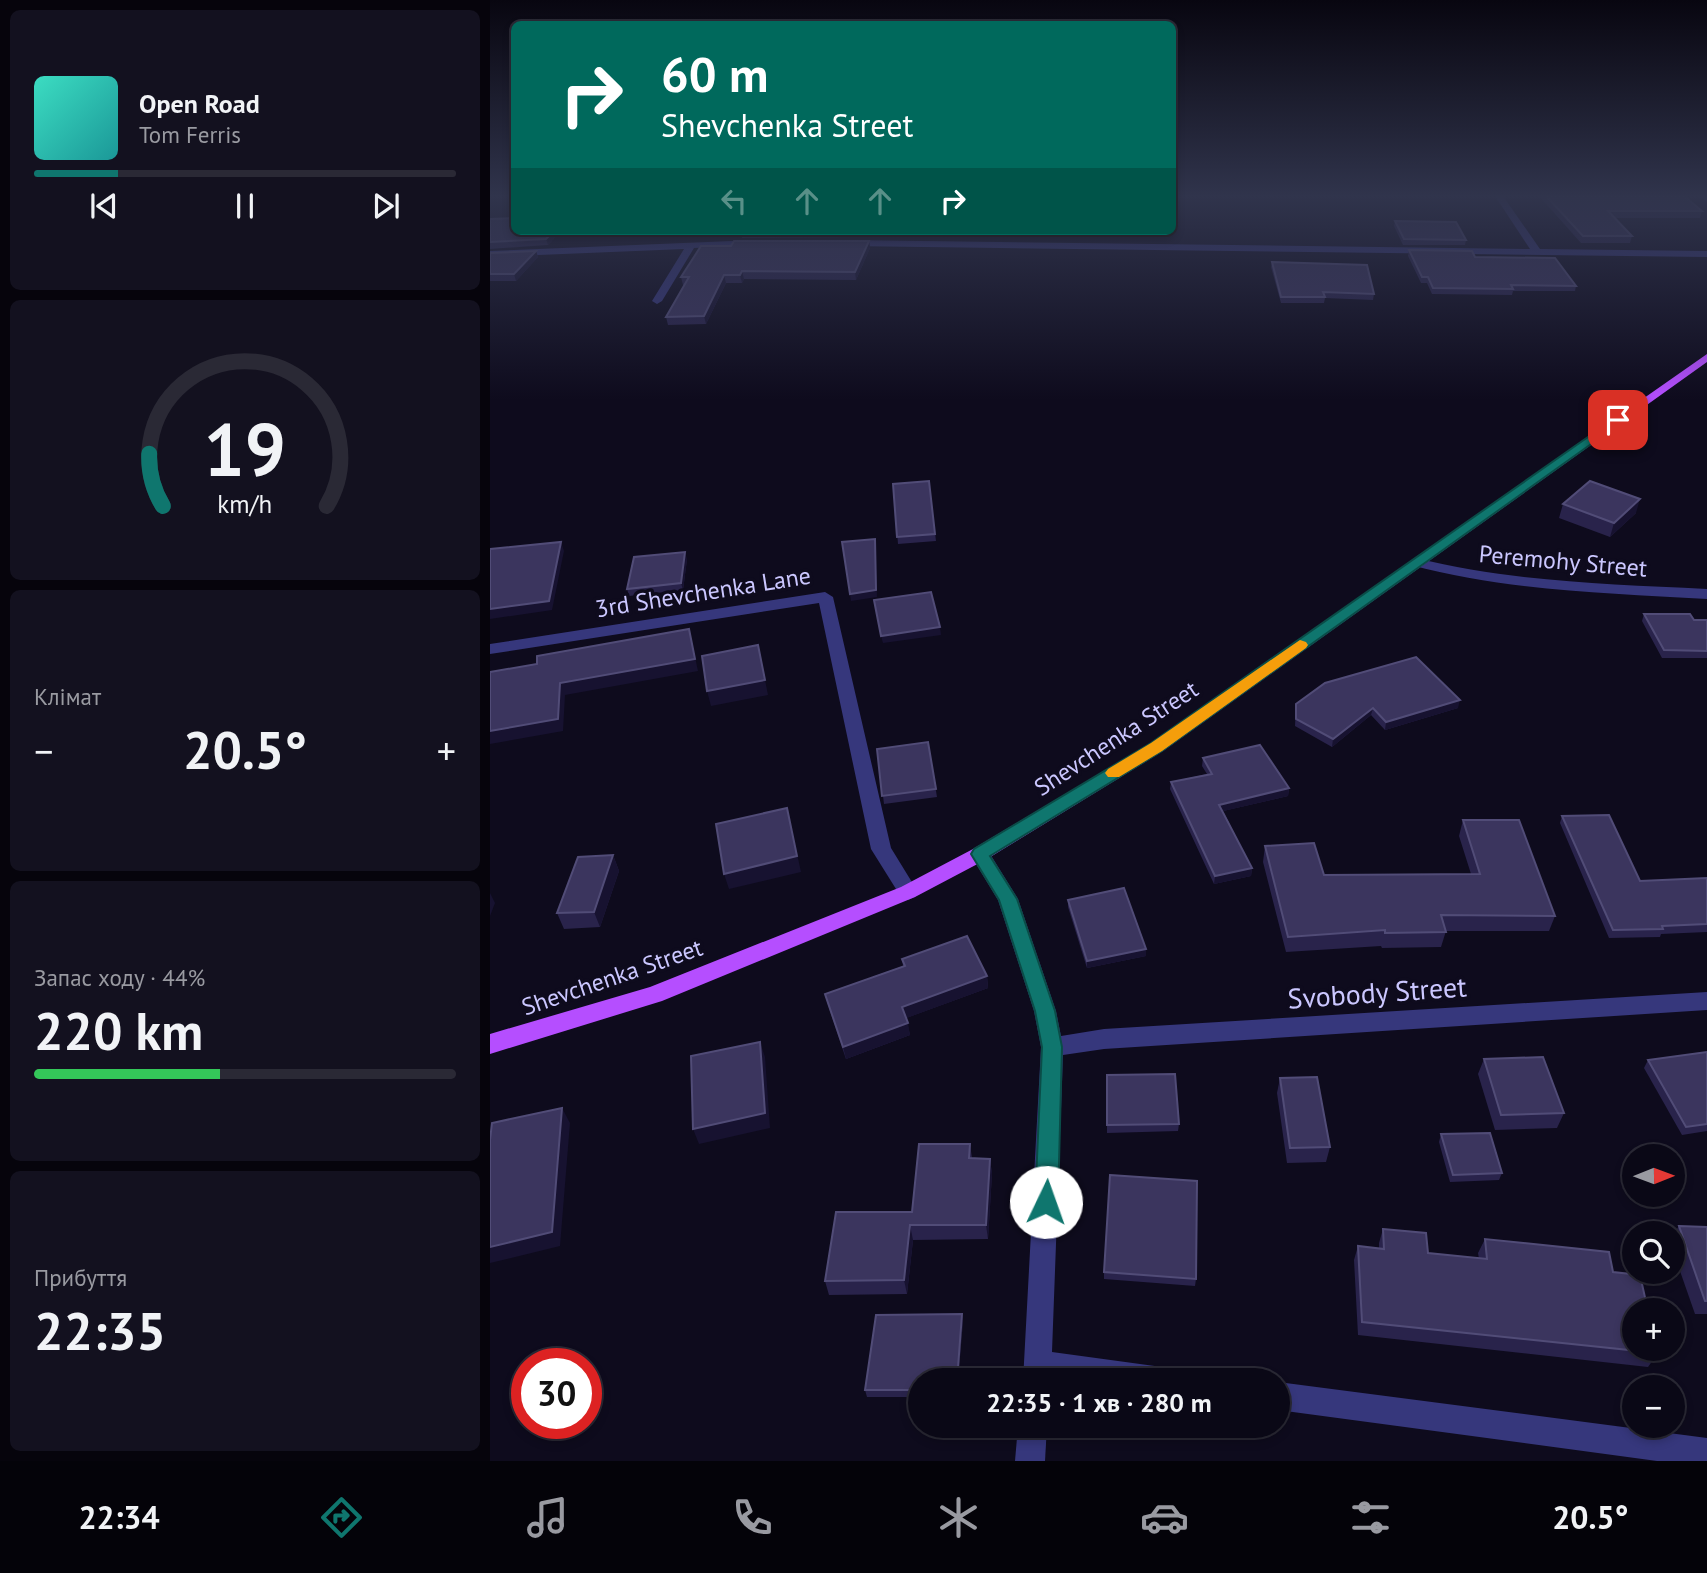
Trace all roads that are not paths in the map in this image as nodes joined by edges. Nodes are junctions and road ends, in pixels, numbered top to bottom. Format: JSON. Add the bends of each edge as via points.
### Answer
{"nodes":[{"id":1,"x":680,"y":264,"type":"edge"},
{"id":2,"x":657,"y":301,"type":"dead end"},
{"id":3,"x":1707,"y":357,"type":"edge"},
{"id":4,"x":1416,"y":562,"type":"junction"},
{"id":5,"x":1707,"y":594,"type":"edge"},
{"id":6,"x":490,"y":649,"type":"edge"},
{"id":7,"x":980,"y":854,"type":"junction"},
{"id":8,"x":908,"y":892,"type":"junction"},
{"id":9,"x":1707,"y":1001,"type":"edge"},
{"id":10,"x":490,"y":1044,"type":"edge"},
{"id":11,"x":1052,"y":1047,"type":"junction"},
{"id":12,"x":1037,"y":1368,"type":"edge"},
{"id":13,"x":1290,"y":1398,"type":"edge"},
{"id":14,"x":1032,"y":1438,"type":"edge"},
{"id":15,"x":1707,"y":1453,"type":"edge"},
{"id":16,"x":1030,"y":1461,"type":"edge"}],
"edges":[{"from":1,"to":2,"type":"street"},
{"from":3,"to":4,"type":"main road","name":"Shevchenka Street"},
{"from":4,"to":5,"type":"street","name":"Peremohy Street","via":[[1494,580]]},
{"from":4,"to":7,"type":"main road","name":"Shevchenka Street","via":[[1157,747]]},
{"from":6,"to":8,"type":"street","name":"3rd Shevchenka Lane","via":[[825,597],[881,849]]},
{"from":7,"to":8,"type":"main road","name":"Shevchenka Street"},
{"from":7,"to":11,"type":"street","via":[[1008,899],[1045,1011]]},
{"from":8,"to":10,"type":"main road","name":"Shevchenka Street","via":[[654,995]]},
{"from":9,"to":11,"type":"street","name":"Svobody Street","via":[[1104,1039]]},
{"from":11,"to":12,"type":"street"},
{"from":13,"to":15,"type":"street"},
{"from":14,"to":16,"type":"street"}]}
